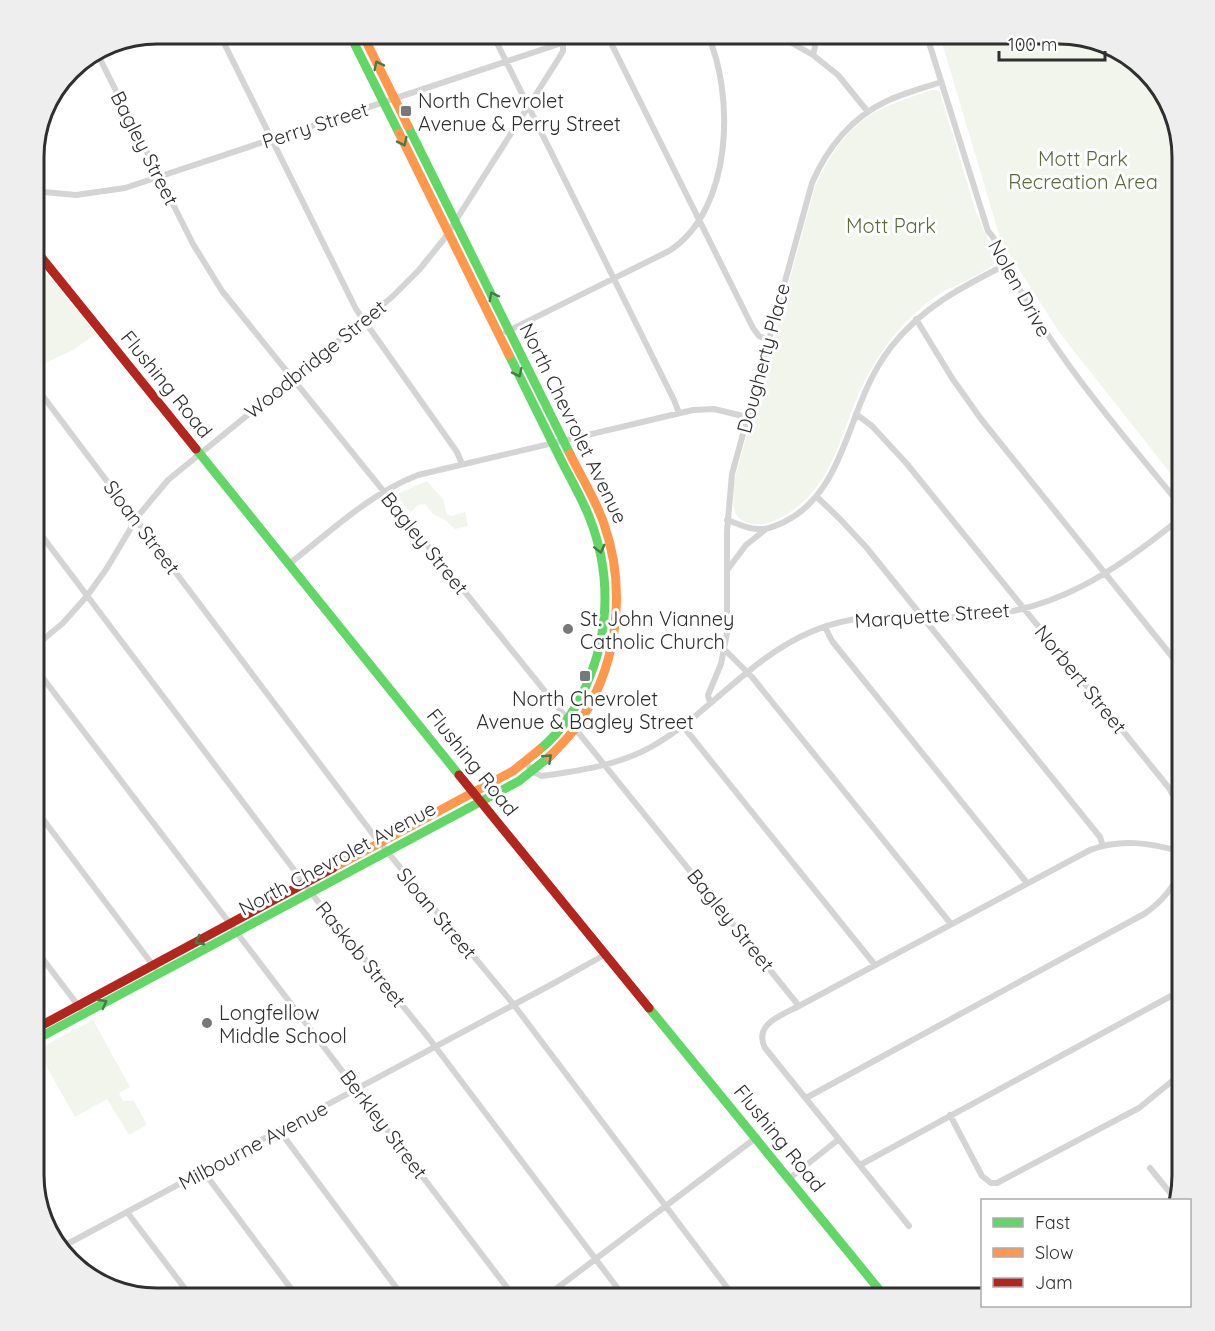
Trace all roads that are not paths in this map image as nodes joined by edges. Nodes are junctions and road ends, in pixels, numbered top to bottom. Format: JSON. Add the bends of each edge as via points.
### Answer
{"nodes":[{"id":1,"x":224,"y":44,"type":"edge"},
{"id":2,"x":354,"y":44,"type":"edge"},
{"id":3,"x":368,"y":44,"type":"edge"},
{"id":4,"x":497,"y":44,"type":"edge"},
{"id":5,"x":560,"y":44,"type":"edge"},
{"id":6,"x":563,"y":44,"type":"edge"},
{"id":7,"x":612,"y":44,"type":"edge"},
{"id":8,"x":711,"y":44,"type":"edge"},
{"id":9,"x":794,"y":44,"type":"edge"},
{"id":10,"x":815,"y":44,"type":"edge"},
{"id":11,"x":929,"y":44,"type":"edge"},
{"id":12,"x":813,"y":55,"type":"junction"},
{"id":13,"x":100,"y":59,"type":"edge"},
{"id":14,"x":506,"y":62,"type":"junction"},
{"id":15,"x":941,"y":82,"type":"junction"},
{"id":16,"x":395,"y":99,"type":"junction"},
{"id":17,"x":383,"y":103,"type":"junction"},
{"id":18,"x":528,"y":105,"type":"junction"},
{"id":19,"x":868,"y":112,"type":"junction"},
{"id":20,"x":272,"y":140,"type":"junction"},
{"id":21,"x":159,"y":177,"type":"junction"},
{"id":22,"x":44,"y":193,"type":"edge"},
{"id":23,"x":699,"y":219,"type":"junction"},
{"id":24,"x":456,"y":221,"type":"junction"},
{"id":25,"x":448,"y":233,"type":"junction"},
{"id":26,"x":44,"y":261,"type":"edge"},
{"id":27,"x":1005,"y":265,"type":"junction"},
{"id":28,"x":614,"y":278,"type":"junction"},
{"id":29,"x":916,"y":319,"type":"junction"},
{"id":30,"x":364,"y":320,"type":"junction"},
{"id":31,"x":510,"y":330,"type":"junction"},
{"id":32,"x":499,"y":335,"type":"junction"},
{"id":33,"x":768,"y":340,"type":"junction"},
{"id":34,"x":292,"y":378,"type":"junction"},
{"id":35,"x":44,"y":398,"type":"edge"},
{"id":36,"x":679,"y":413,"type":"junction"},
{"id":37,"x":856,"y":414,"type":"junction"},
{"id":38,"x":747,"y":417,"type":"junction"},
{"id":39,"x":564,"y":440,"type":"junction"},
{"id":40,"x":552,"y":442,"type":"junction"},
{"id":41,"x":200,"y":453,"type":"junction"},
{"id":42,"x":462,"y":464,"type":"junction"},
{"id":43,"x":384,"y":491,"type":"junction"},
{"id":44,"x":1172,"y":494,"type":"edge"},
{"id":45,"x":817,"y":497,"type":"junction"},
{"id":46,"x":136,"y":519,"type":"junction"},
{"id":47,"x":727,"y":520,"type":"junction"},
{"id":48,"x":1172,"y":524,"type":"edge"},
{"id":49,"x":767,"y":529,"type":"junction"},
{"id":50,"x":44,"y":539,"type":"edge"},
{"id":51,"x":289,"y":564,"type":"junction"},
{"id":52,"x":727,"y":569,"type":"junction"},
{"id":53,"x":1106,"y":574,"type":"junction"},
{"id":54,"x":617,"y":577,"type":"junction"},
{"id":55,"x":605,"y":578,"type":"junction"},
{"id":56,"x":87,"y":596,"type":"junction"},
{"id":57,"x":1023,"y":608,"type":"junction"},
{"id":58,"x":921,"y":616,"type":"junction"},
{"id":59,"x":825,"y":627,"type":"junction"},
{"id":60,"x":44,"y":639,"type":"edge"},
{"id":61,"x":725,"y":650,"type":"junction"},
{"id":62,"x":1172,"y":656,"type":"edge"},
{"id":63,"x":748,"y":672,"type":"junction"},
{"id":64,"x":44,"y":680,"type":"edge"},
{"id":65,"x":710,"y":703,"type":"junction"},
{"id":66,"x":568,"y":719,"type":"junction"},
{"id":67,"x":682,"y":725,"type":"junction"},
{"id":68,"x":575,"y":728,"type":"junction"},
{"id":69,"x":525,"y":762,"type":"junction"},
{"id":70,"x":604,"y":764,"type":"junction"},
{"id":71,"x":533,"y":771,"type":"junction"},
{"id":72,"x":474,"y":793,"type":"junction"},
{"id":73,"x":1172,"y":794,"type":"edge"},
{"id":74,"x":482,"y":802,"type":"junction"},
{"id":75,"x":44,"y":821,"type":"edge"},
{"id":76,"x":380,"y":843,"type":"junction"},
{"id":77,"x":1103,"y":846,"type":"junction"},
{"id":78,"x":1172,"y":850,"type":"edge"},
{"id":79,"x":387,"y":852,"type":"junction"},
{"id":80,"x":1027,"y":883,"type":"junction"},
{"id":81,"x":1172,"y":886,"type":"edge"},
{"id":82,"x":308,"y":888,"type":"junction"},
{"id":83,"x":951,"y":924,"type":"junction"},
{"id":84,"x":232,"y":928,"type":"junction"},
{"id":85,"x":606,"y":954,"type":"junction"},
{"id":86,"x":44,"y":961,"type":"edge"},
{"id":87,"x":875,"y":965,"type":"junction"},
{"id":88,"x":156,"y":969,"type":"junction"},
{"id":89,"x":1172,"y":995,"type":"edge"},
{"id":90,"x":514,"y":1005,"type":"junction"},
{"id":91,"x":799,"y":1006,"type":"junction"},
{"id":92,"x":81,"y":1010,"type":"junction"},
{"id":93,"x":44,"y":1025,"type":"edge"},
{"id":94,"x":44,"y":1034,"type":"edge"},
{"id":95,"x":436,"y":1047,"type":"junction"},
{"id":96,"x":1172,"y":1082,"type":"edge"},
{"id":97,"x":357,"y":1089,"type":"junction"},
{"id":98,"x":806,"y":1098,"type":"junction"},
{"id":99,"x":950,"y":1115,"type":"junction"},
{"id":100,"x":279,"y":1131,"type":"junction"},
{"id":101,"x":757,"y":1137,"type":"junction"},
{"id":102,"x":839,"y":1139,"type":"junction"},
{"id":103,"x":860,"y":1165,"type":"junction"},
{"id":104,"x":1150,"y":1168,"type":"dead end"},
{"id":105,"x":203,"y":1171,"type":"junction"},
{"id":106,"x":790,"y":1178,"type":"junction"},
{"id":107,"x":991,"y":1183,"type":"junction"},
{"id":108,"x":988,"y":1190,"type":"dead end"},
{"id":109,"x":1170,"y":1192,"type":"edge"},
{"id":110,"x":666,"y":1206,"type":"junction"},
{"id":111,"x":127,"y":1212,"type":"junction"},
{"id":112,"x":909,"y":1226,"type":"dead end"},
{"id":113,"x":68,"y":1244,"type":"edge"},
{"id":114,"x":596,"y":1259,"type":"junction"},
{"id":115,"x":184,"y":1288,"type":"edge"},
{"id":116,"x":291,"y":1288,"type":"edge"},
{"id":117,"x":397,"y":1288,"type":"edge"},
{"id":118,"x":507,"y":1288,"type":"edge"},
{"id":119,"x":557,"y":1288,"type":"edge"},
{"id":120,"x":618,"y":1288,"type":"edge"},
{"id":121,"x":728,"y":1288,"type":"edge"},
{"id":122,"x":878,"y":1288,"type":"edge"}],
"edges":[{"from":1,"to":20,"type":"street"},
{"from":2,"to":17,"type":"street","name":"North Chevrolet Avenue"},
{"from":16,"to":3,"type":"street","name":"North Chevrolet Avenue","one_way":true},
{"from":4,"to":14,"type":"street"},
{"from":5,"to":14,"type":"street","name":"Perry Street"},
{"from":6,"to":18,"type":"street","name":"Woodbridge Street","via":[[562,54]]},
{"from":7,"to":23,"type":"street"},
{"from":8,"to":23,"type":"street","via":[[721,75],[724,141],[717,178]]},
{"from":9,"to":12,"type":"street"},
{"from":10,"to":12,"type":"street"},
{"from":11,"to":15,"type":"street","name":"Nolen Drive"},
{"from":12,"to":19,"type":"street","via":[[838,75]]},
{"from":13,"to":21,"type":"street","name":"Bagley Street"},
{"from":14,"to":16,"type":"street","name":"Perry Street"},
{"from":14,"to":18,"type":"street"},
{"from":15,"to":19,"type":"street","name":"Dougherty Place"},
{"from":15,"to":27,"type":"street","name":"Nolen Drive","via":[[988,231]]},
{"from":16,"to":17,"type":"street","name":"Perry Street"},
{"from":16,"to":24,"type":"street","name":"North Chevrolet Avenue"},
{"from":17,"to":20,"type":"street","name":"Perry Street"},
{"from":17,"to":25,"type":"street","name":"North Chevrolet Avenue","one_way":true},
{"from":18,"to":24,"type":"street","name":"Woodbridge Street"},
{"from":18,"to":28,"type":"street"},
{"from":19,"to":33,"type":"street","name":"Dougherty Place","via":[[836,142],[814,177]]},
{"from":20,"to":21,"type":"street","name":"Perry Street"},
{"from":20,"to":30,"type":"street"},
{"from":21,"to":22,"type":"street","name":"Perry Street","via":[[98,194]]},
{"from":21,"to":34,"type":"street","name":"Bagley Street","via":[[209,273]]},
{"from":23,"to":28,"type":"street","via":[[672,248]]},
{"from":23,"to":33,"type":"street","via":[[754,330]]},
{"from":24,"to":25,"type":"street","name":"Woodbridge Street"},
{"from":31,"to":24,"type":"street","name":"North Chevrolet Avenue","one_way":true},
{"from":25,"to":30,"type":"street","name":"Woodbridge Street","via":[[414,276]]},
{"from":25,"to":32,"type":"street","name":"North Chevrolet Avenue"},
{"from":26,"to":41,"type":"street","name":"Flushing Road"},
{"from":27,"to":29,"type":"street","via":[[947,296]]},
{"from":27,"to":44,"type":"street","name":"Nolen Drive","via":[[1059,353]]},
{"from":28,"to":31,"type":"street"},
{"from":28,"to":36,"type":"street"},
{"from":29,"to":37,"type":"street","via":[[878,366]]},
{"from":29,"to":53,"type":"street","via":[[981,419]]},
{"from":30,"to":34,"type":"street","name":"Woodbridge Street"},
{"from":30,"to":42,"type":"street","via":[[458,452]]},
{"from":31,"to":32,"type":"street"},
{"from":31,"to":39,"type":"street","name":"North Chevrolet Avenue"},
{"from":32,"to":40,"type":"street","name":"North Chevrolet Avenue","one_way":true},
{"from":33,"to":38,"type":"street","name":"Dougherty Place"},
{"from":34,"to":41,"type":"street","name":"Woodbridge Street"},
{"from":34,"to":43,"type":"street","name":"Bagley Street"},
{"from":35,"to":46,"type":"street","name":"Sloan Street"},
{"from":36,"to":38,"type":"street","via":[[714,408]]},
{"from":36,"to":39,"type":"street"},
{"from":37,"to":45,"type":"street"},
{"from":37,"to":57,"type":"street","name":"Norbert Street","via":[[898,453]]},
{"from":38,"to":47,"type":"street","name":"Dougherty Place","via":[[732,474]]},
{"from":39,"to":40,"type":"street"},
{"from":39,"to":54,"type":"street","name":"North Chevrolet Avenue","via":[[604,523]]},
{"from":40,"to":42,"type":"street"},
{"from":40,"to":55,"type":"street","name":"North Chevrolet Avenue","one_way":true,"via":[[590,519]]},
{"from":41,"to":46,"type":"street","name":"Woodbridge Street","via":[[162,486]]},
{"from":41,"to":51,"type":"street","name":"Flushing Road"},
{"from":42,"to":43,"type":"street","via":[[418,475]]},
{"from":43,"to":51,"type":"street"},
{"from":43,"to":66,"type":"street","name":"Bagley Street"},
{"from":45,"to":49,"type":"street","via":[[796,515]]},
{"from":45,"to":58,"type":"street","via":[[861,541]]},
{"from":46,"to":56,"type":"street","name":"Woodbridge Street"},
{"from":46,"to":76,"type":"street","name":"Sloan Street"},
{"from":47,"to":49,"type":"street"},
{"from":47,"to":52,"type":"street","name":"Dougherty Place"},
{"from":48,"to":53,"type":"street","name":"Marquette Street"},
{"from":49,"to":52,"type":"street","via":[[746,545]]},
{"from":50,"to":56,"type":"street","name":"Raskob Street"},
{"from":51,"to":72,"type":"street","name":"Flushing Road"},
{"from":52,"to":61,"type":"street","name":"Dougherty Place"},
{"from":53,"to":57,"type":"street","name":"Marquette Street","via":[[1067,594]]},
{"from":53,"to":62,"type":"street"},
{"from":54,"to":55,"type":"street"},
{"from":54,"to":68,"type":"street","name":"North Chevrolet Avenue","via":[[618,614],[611,655],[592,703]]},
{"from":55,"to":66,"type":"street","name":"North Chevrolet Avenue","via":[[605,618],[599,653]]},
{"from":56,"to":60,"type":"street","name":"Woodbridge Street"},
{"from":56,"to":82,"type":"street","name":"Raskob Street"},
{"from":57,"to":58,"type":"street","name":"Marquette Street","via":[[971,617]]},
{"from":57,"to":73,"type":"street","name":"Norbert Street"},
{"from":58,"to":59,"type":"street","name":"Marquette Street","via":[[874,616]]},
{"from":58,"to":77,"type":"street","via":[[1100,837]]},
{"from":59,"to":63,"type":"street","name":"Marquette Street","via":[[785,645]]},
{"from":59,"to":80,"type":"street","via":[[832,641]]},
{"from":61,"to":63,"type":"street"},
{"from":61,"to":65,"type":"street","name":"Dougherty Place","via":[[708,695]]},
{"from":63,"to":65,"type":"street","name":"Marquette Street"},
{"from":63,"to":83,"type":"street"},
{"from":64,"to":84,"type":"street","name":"Berkley Street"},
{"from":65,"to":67,"type":"street","name":"Marquette Street"},
{"from":66,"to":68,"type":"street","name":"Bagley Street"},
{"from":66,"to":69,"type":"street","name":"North Chevrolet Avenue"},
{"from":67,"to":70,"type":"street","name":"Marquette Street","via":[[646,749]]},
{"from":67,"to":87,"type":"street"},
{"from":68,"to":70,"type":"street","name":"Bagley Street"},
{"from":71,"to":68,"type":"street","name":"North Chevrolet Avenue","one_way":true},
{"from":69,"to":71,"type":"street"},
{"from":69,"to":72,"type":"street","name":"North Chevrolet Avenue"},
{"from":70,"to":71,"type":"street","name":"Marquette Street","via":[[542,776]]},
{"from":70,"to":91,"type":"street","name":"Bagley Street"},
{"from":71,"to":74,"type":"street","name":"North Chevrolet Avenue"},
{"from":72,"to":74,"type":"street","name":"Flushing Road"},
{"from":72,"to":76,"type":"street","name":"North Chevrolet Avenue"},
{"from":74,"to":79,"type":"street","name":"North Chevrolet Avenue"},
{"from":74,"to":85,"type":"street","name":"Flushing Road"},
{"from":75,"to":88,"type":"street"},
{"from":76,"to":79,"type":"street","name":"Sloan Street"},
{"from":76,"to":82,"type":"street","name":"North Chevrolet Avenue"},
{"from":77,"to":78,"type":"street","via":[[1126,842]]},
{"from":77,"to":80,"type":"street"},
{"from":79,"to":82,"type":"street","name":"North Chevrolet Avenue"},
{"from":79,"to":90,"type":"street","name":"Sloan Street"},
{"from":80,"to":83,"type":"street"},
{"from":81,"to":98,"type":"street","via":[[1148,912]]},
{"from":82,"to":84,"type":"street","name":"North Chevrolet Avenue"},
{"from":82,"to":95,"type":"street","name":"Raskob Street"},
{"from":83,"to":87,"type":"street"},
{"from":84,"to":88,"type":"street","name":"North Chevrolet Avenue"},
{"from":84,"to":97,"type":"street","name":"Berkley Street"},
{"from":85,"to":90,"type":"street","name":"Milbourne Avenue"},
{"from":85,"to":101,"type":"street","name":"Flushing Road"},
{"from":86,"to":92,"type":"street"},
{"from":87,"to":91,"type":"street"},
{"from":88,"to":92,"type":"street","name":"North Chevrolet Avenue"},
{"from":89,"to":99,"type":"street"},
{"from":90,"to":95,"type":"street","name":"Milbourne Avenue"},
{"from":90,"to":110,"type":"street","name":"Sloan Street"},
{"from":91,"to":98,"type":"street","via":[[768,1023],[762,1040]]},
{"from":92,"to":93,"type":"street","name":"North Chevrolet Avenue"},
{"from":92,"to":94,"type":"street","name":"North Chevrolet Avenue"},
{"from":95,"to":97,"type":"street","name":"Milbourne Avenue"},
{"from":95,"to":114,"type":"street","name":"Raskob Street"},
{"from":96,"to":107,"type":"street","via":[[1130,1113],[1004,1181]]},
{"from":97,"to":100,"type":"street","name":"Milbourne Avenue"},
{"from":97,"to":118,"type":"street","name":"Berkley Street"},
{"from":98,"to":102,"type":"street"},
{"from":99,"to":103,"type":"street"},
{"from":99,"to":107,"type":"street","via":[[982,1176]]},
{"from":100,"to":105,"type":"street","name":"Milbourne Avenue"},
{"from":100,"to":117,"type":"street"},
{"from":101,"to":106,"type":"street","name":"Flushing Road"},
{"from":101,"to":110,"type":"street"},
{"from":102,"to":103,"type":"street"},
{"from":102,"to":106,"type":"street"},
{"from":103,"to":112,"type":"street"},
{"from":104,"to":109,"type":"street"},
{"from":105,"to":111,"type":"street","name":"Milbourne Avenue"},
{"from":105,"to":116,"type":"street"},
{"from":106,"to":122,"type":"street","name":"Flushing Road"},
{"from":107,"to":108,"type":"street"},
{"from":110,"to":114,"type":"street"},
{"from":110,"to":121,"type":"street","name":"Sloan Street"},
{"from":111,"to":113,"type":"street","name":"Milbourne Avenue"},
{"from":111,"to":115,"type":"street"},
{"from":114,"to":119,"type":"street"},
{"from":114,"to":120,"type":"street","name":"Raskob Street"}]}
